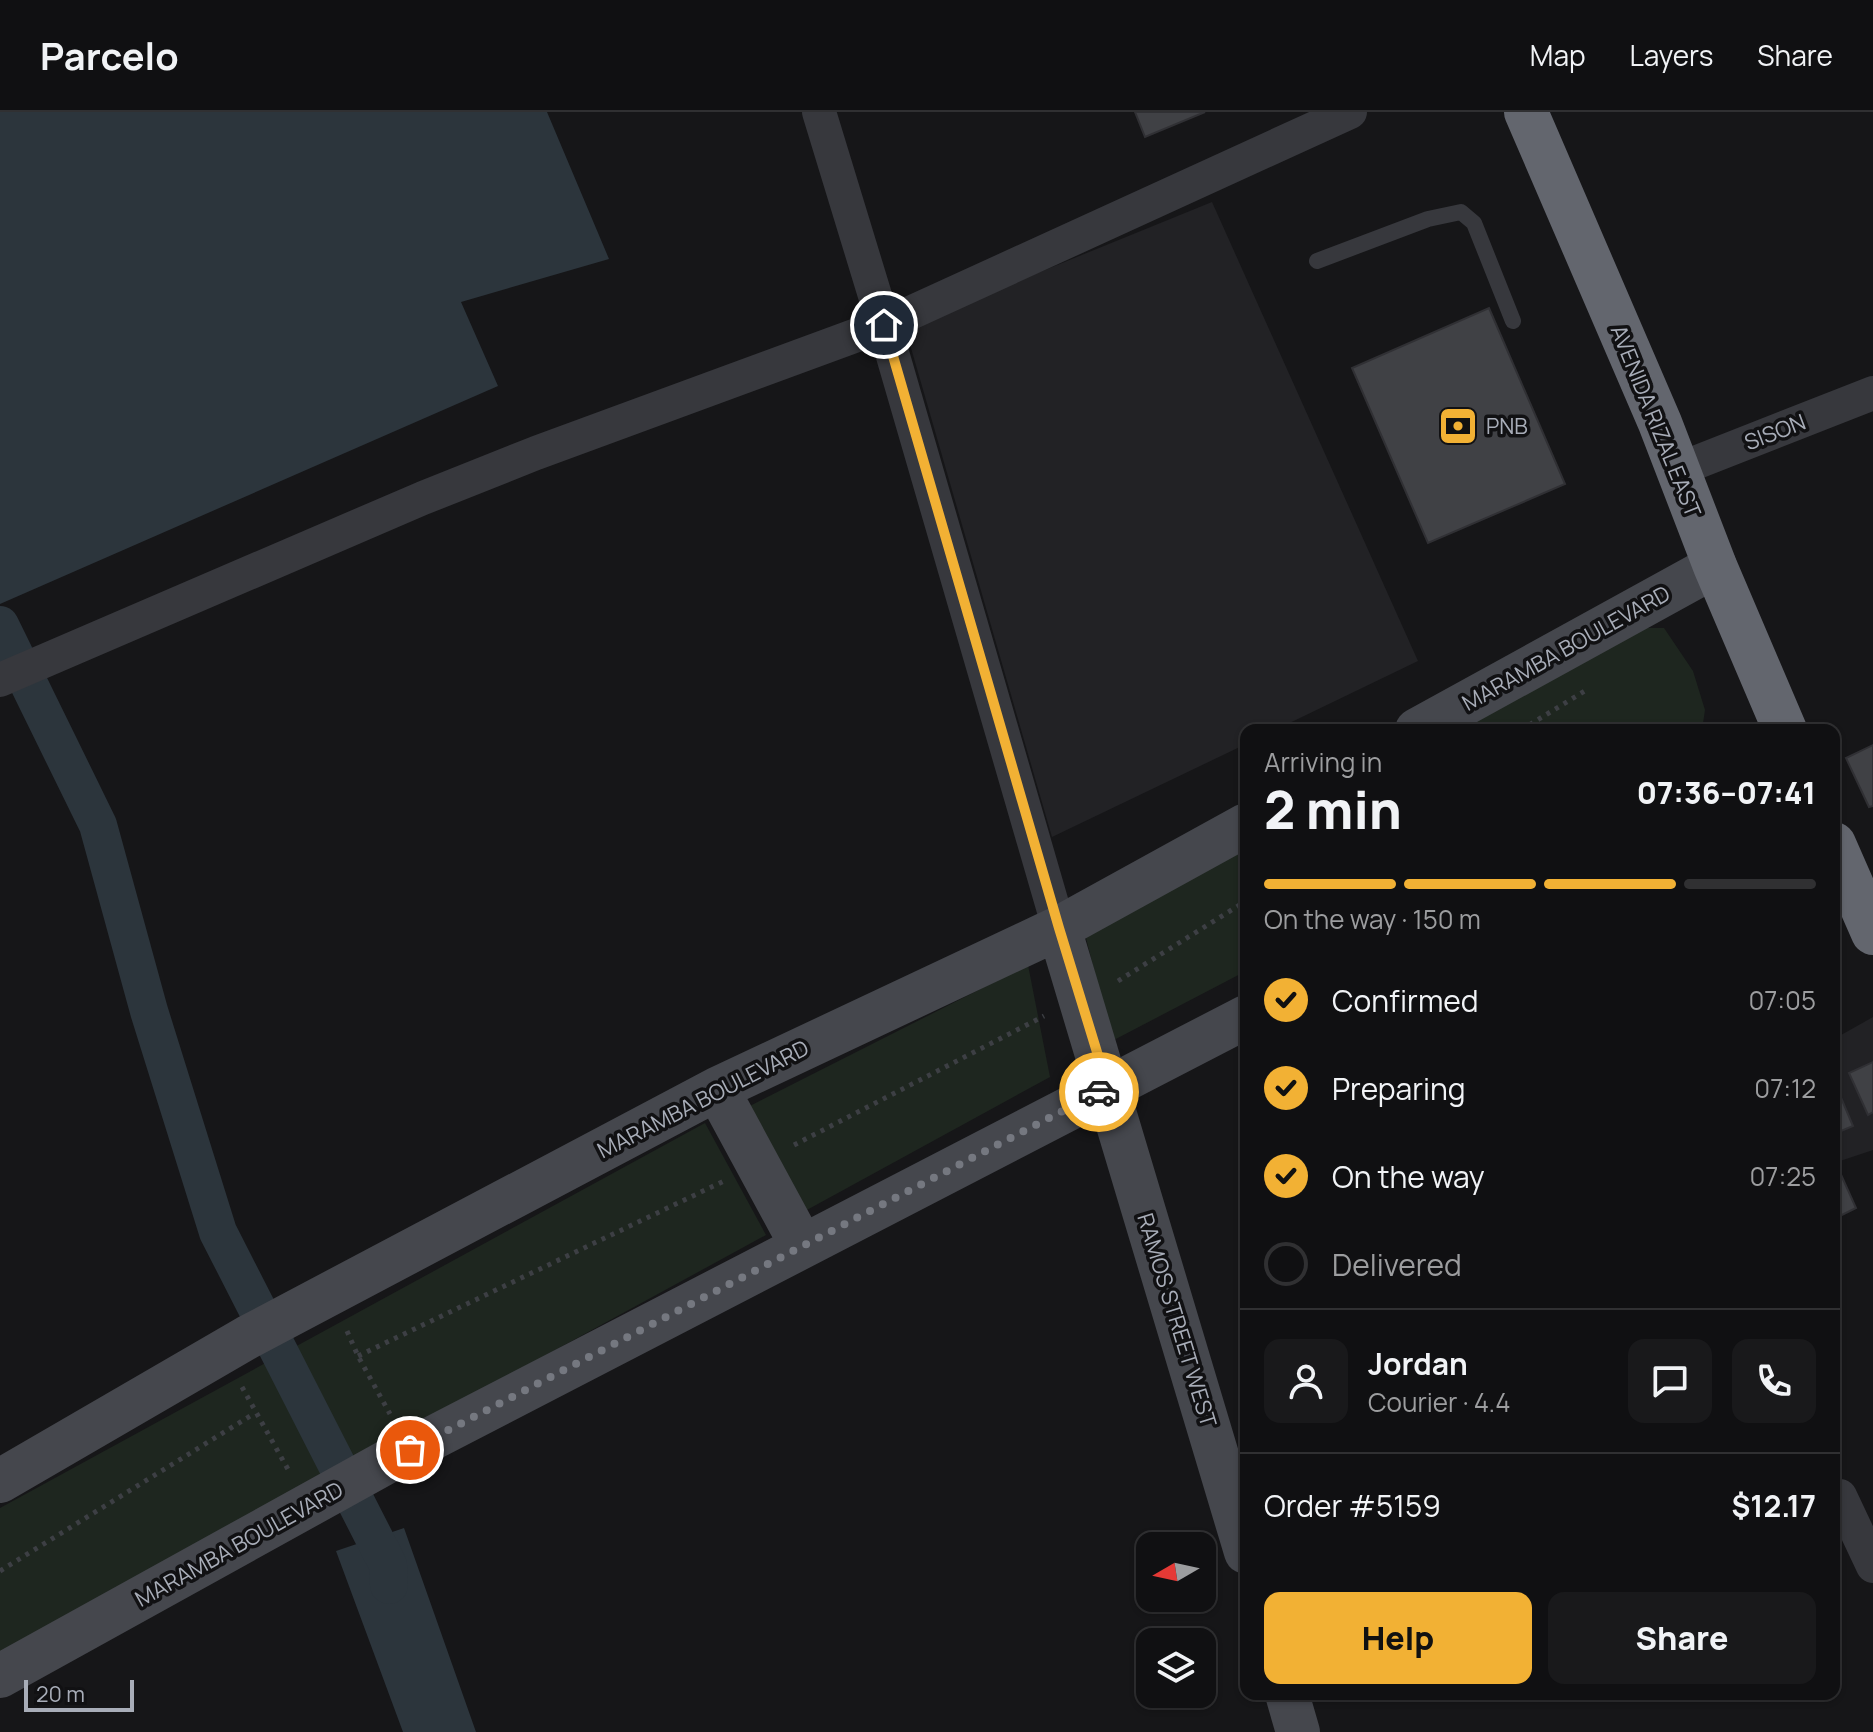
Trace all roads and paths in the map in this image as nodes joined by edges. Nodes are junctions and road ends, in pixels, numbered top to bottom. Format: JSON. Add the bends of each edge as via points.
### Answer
{"nodes":[{"id":1,"x":819,"y":112,"type":"edge"},
{"id":2,"x":1350,"y":112,"type":"edge"},
{"id":3,"x":1526,"y":112,"type":"edge"},
{"id":4,"x":1317,"y":261,"type":"dead end"},
{"id":5,"x":1513,"y":321,"type":"dead end"},
{"id":6,"x":884,"y":325,"type":"junction"},
{"id":7,"x":1873,"y":393,"type":"edge"},
{"id":8,"x":1677,"y":470,"type":"junction"},
{"id":9,"x":1715,"y":566,"type":"junction"},
{"id":10,"x":0,"y":680,"type":"edge"},
{"id":11,"x":1588,"y":689,"type":"dead end"},
{"id":12,"x":1428,"y":724,"type":"edge"},
{"id":13,"x":1531,"y":724,"type":"edge"},
{"id":14,"x":1778,"y":724,"type":"edge"},
{"id":15,"x":1240,"y":828,"type":"edge"},
{"id":16,"x":1840,"y":858,"type":"edge"},
{"id":17,"x":1240,"y":905,"type":"edge"},
{"id":18,"x":1059,"y":928,"type":"junction"},
{"id":19,"x":1873,"y":933,"type":"edge"},
{"id":20,"x":1082,"y":1004,"type":"junction"},
{"id":21,"x":1240,"y":1020,"type":"edge"},
{"id":22,"x":1108,"y":1088,"type":"junction"},
{"id":23,"x":717,"y":1089,"type":"junction"},
{"id":24,"x":758,"y":1164,"type":"junction"},
{"id":25,"x":802,"y":1246,"type":"junction"},
{"id":26,"x":319,"y":1299,"type":"junction"},
{"id":27,"x":235,"y":1344,"type":"junction"},
{"id":28,"x":358,"y":1356,"type":"junction"},
{"id":29,"x":255,"y":1413,"type":"junction"},
{"id":30,"x":401,"y":1454,"type":"junction"},
{"id":31,"x":0,"y":1481,"type":"edge"},
{"id":32,"x":1840,"y":1496,"type":"dead end"},
{"id":33,"x":314,"y":1501,"type":"junction"},
{"id":34,"x":1240,"y":1532,"type":"edge"},
{"id":35,"x":1873,"y":1566,"type":"edge"},
{"id":36,"x":0,"y":1571,"type":"edge"},
{"id":37,"x":0,"y":1676,"type":"edge"},
{"id":38,"x":1289,"y":1700,"type":"edge"},
{"id":39,"x":1298,"y":1732,"type":"edge"}],
"edges":[{"from":1,"to":6,"type":"street"},
{"from":2,"to":6,"type":"street"},
{"from":3,"to":8,"type":"highway","name":"AVENIDA RIZAL EAST"},
{"from":4,"to":5,"type":"lane","via":[[1428,219],[1461,212],[1474,223]]},
{"from":6,"to":10,"type":"street","via":[[437,492]]},
{"from":6,"to":18,"type":"street"},
{"from":7,"to":8,"type":"street","name":"SISON"},
{"from":8,"to":9,"type":"highway","name":"AVENIDA RIZAL EAST"},
{"from":9,"to":12,"type":"street","name":"MARAMBA BOULEVARD"},
{"from":9,"to":14,"type":"highway","name":"AVENIDA RIZAL EAST"},
{"from":11,"to":13,"type":"path"},
{"from":15,"to":18,"type":"street","name":"MARAMBA BOULEVARD"},
{"from":16,"to":19,"type":"highway"},
{"from":17,"to":20,"type":"path"},
{"from":18,"to":20,"type":"street","name":"RAMOS STREET WEST"},
{"from":18,"to":23,"type":"street","name":"MARAMBA BOULEVARD"},
{"from":20,"to":22,"type":"street","name":"RAMOS STREET WEST"},
{"from":20,"to":24,"type":"path","via":[[1038,1018]]},
{"from":21,"to":22,"type":"street","name":"MARAMBA BOULEVARD"},
{"from":22,"to":25,"type":"street","name":"MARAMBA BOULEVARD"},
{"from":22,"to":34,"type":"street","name":"RAMOS STREET WEST"},
{"from":23,"to":24,"type":"street"},
{"from":23,"to":26,"type":"street","name":"MARAMBA BOULEVARD"},
{"from":24,"to":25,"type":"street"},
{"from":24,"to":28,"type":"path"},
{"from":25,"to":30,"type":"street","name":"MARAMBA BOULEVARD"},
{"from":26,"to":27,"type":"street","name":"MARAMBA BOULEVARD"},
{"from":26,"to":28,"type":"path"},
{"from":27,"to":29,"type":"path"},
{"from":27,"to":31,"type":"street","name":"MARAMBA BOULEVARD"},
{"from":28,"to":30,"type":"path"},
{"from":29,"to":33,"type":"path"},
{"from":29,"to":36,"type":"path"},
{"from":30,"to":33,"type":"street","name":"MARAMBA BOULEVARD"},
{"from":32,"to":35,"type":"street"},
{"from":33,"to":37,"type":"street","name":"MARAMBA BOULEVARD"},
{"from":38,"to":39,"type":"street"}]}
